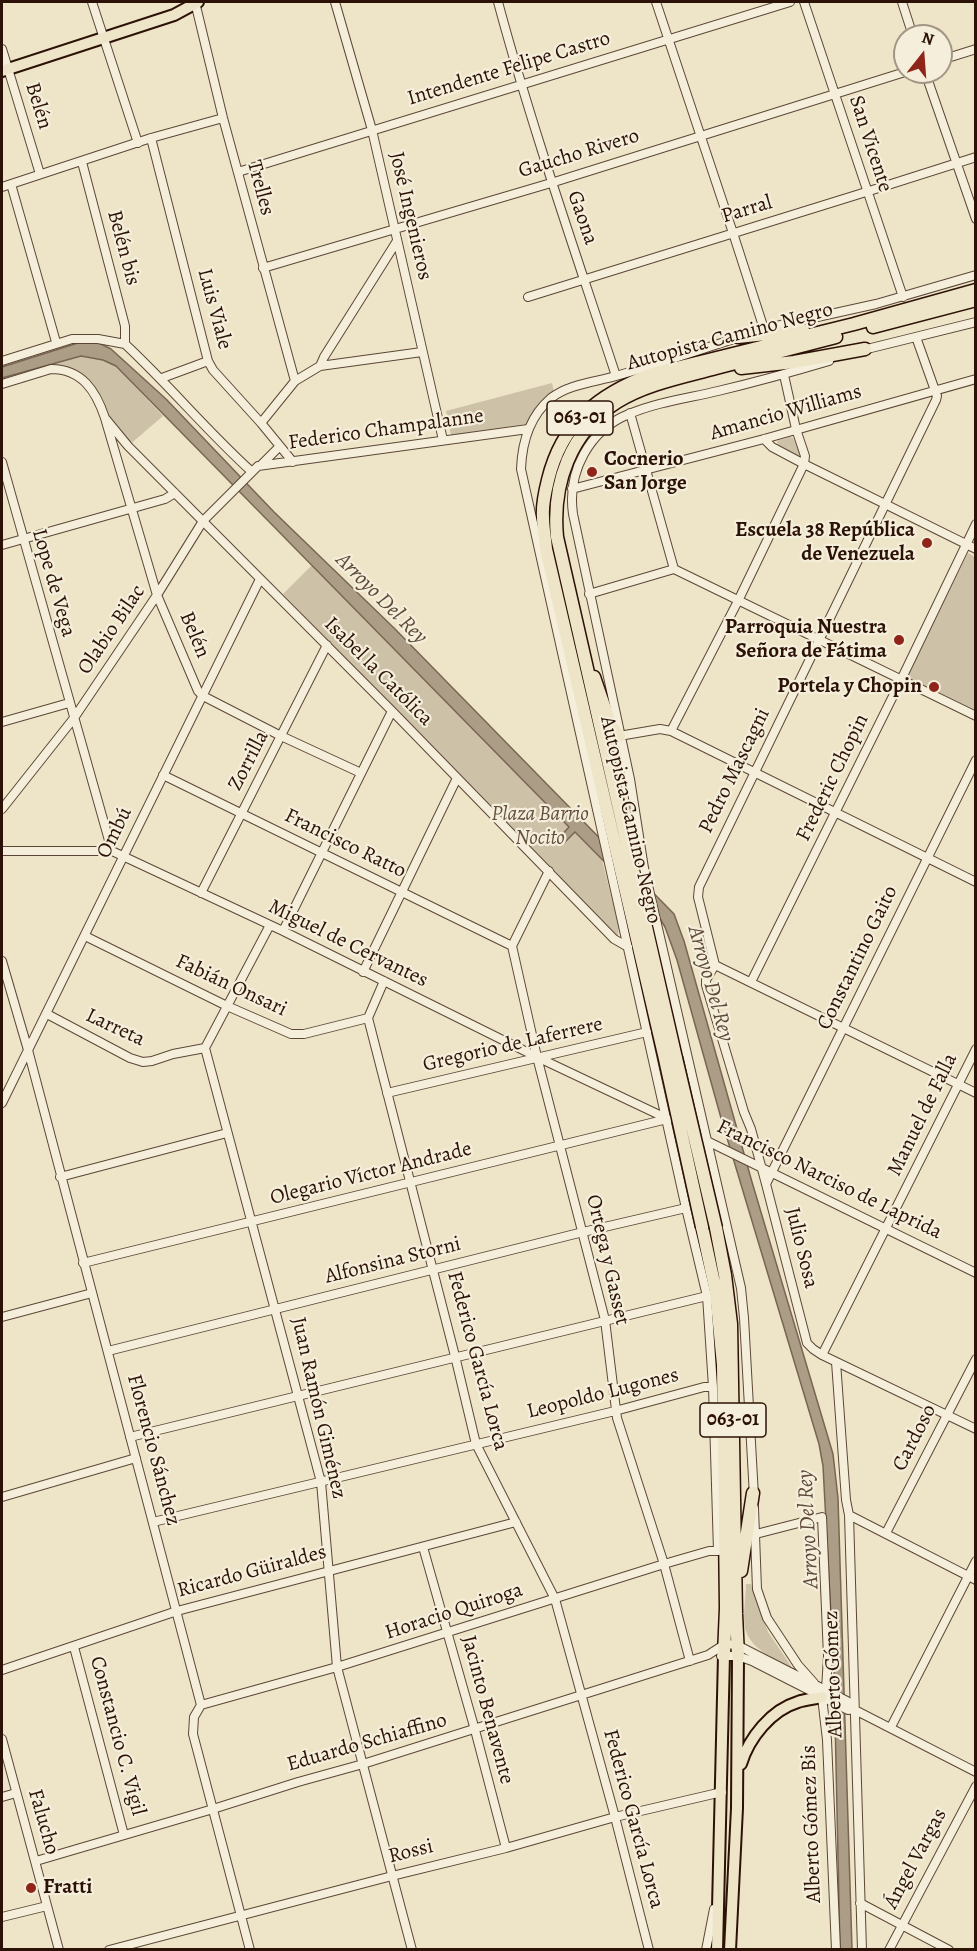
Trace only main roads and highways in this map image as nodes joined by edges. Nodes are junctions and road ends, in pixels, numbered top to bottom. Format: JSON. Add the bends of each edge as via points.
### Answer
{"nodes":[{"id":1,"x":196,"y":2,"type":"edge"},
{"id":2,"x":5,"y":70,"type":"edge"},
{"id":3,"x":975,"y":290,"type":"edge"},
{"id":4,"x":975,"y":300,"type":"edge"},
{"id":5,"x":854,"y":324,"type":"junction"},
{"id":6,"x":738,"y":337,"type":"road end"},
{"id":7,"x":865,"y":349,"type":"road end"},
{"id":8,"x":698,"y":373,"type":"junction"},
{"id":9,"x":574,"y":618,"type":"junction"},
{"id":10,"x":620,"y":736,"type":"road end"},
{"id":11,"x":611,"y":824,"type":"junction"},
{"id":12,"x":670,"y":1059,"type":"junction"},
{"id":13,"x":753,"y":1493,"type":"road end"},
{"id":14,"x":718,"y":1551,"type":"road end"},
{"id":15,"x":731,"y":1611,"type":"junction"},
{"id":16,"x":731,"y":1650,"type":"junction"},
{"id":17,"x":827,"y":1695,"type":"road end"},
{"id":18,"x":738,"y":1776,"type":"junction"},
{"id":19,"x":717,"y":1950,"type":"edge"},
{"id":20,"x":730,"y":1950,"type":"edge"}],
"edges":[{"from":1,"to":2,"type":"main road","via":[[174,15]]},
{"from":3,"to":5,"type":"highway","name":"Autopista Camino Negro","number":"063-01"},
{"from":4,"to":8,"type":"highway","name":"Autopista Camino Negro","number":"063-01"},
{"from":5,"to":6,"type":"highway"},
{"from":5,"to":11,"type":"highway","name":"Autopista Camino Negro","number":"063-01","via":[[627,383],[588,410],[572,426],[556,454],[544,500],[546,549]]},
{"from":7,"to":8,"type":"highway"},
{"from":8,"to":9,"type":"highway","name":"Autopista Camino Negro","number":"063-01","via":[[663,382],[617,402],[582,434],[566,462],[555,519]]},
{"from":9,"to":10,"type":"highway","via":[[611,726]]},
{"from":9,"to":11,"type":"highway","name":"Autopista Camino Negro","number":"063-01"},
{"from":11,"to":12,"type":"highway","name":"Autopista Camino Negro","number":"063-01"},
{"from":11,"to":12,"type":"highway","name":"Autopista Camino Negro","number":"063-01","via":[[641,911]]},
{"from":12,"to":15,"type":"highway","name":"Autopista Camino Negro","number":"063-01","bridge":true,"via":[[716,1292],[723,1365]]},
{"from":12,"to":15,"type":"highway","name":"Autopista Camino Negro","number":"063-01","bridge":true,"via":[[716,1228],[731,1324]]},
{"from":13,"to":15,"type":"highway"},
{"from":14,"to":15,"type":"highway","via":[[720,1591]]},
{"from":15,"to":16,"type":"highway","name":"Autopista Camino Negro","number":"063-01"},
{"from":16,"to":18,"type":"main road","number":"063-01"},
{"from":16,"to":19,"type":"main road","number":"063-01"},
{"from":17,"to":18,"type":"main road","via":[[798,1702],[767,1721],[749,1745]]},
{"from":18,"to":20,"type":"main road","number":"063-01"}]}
